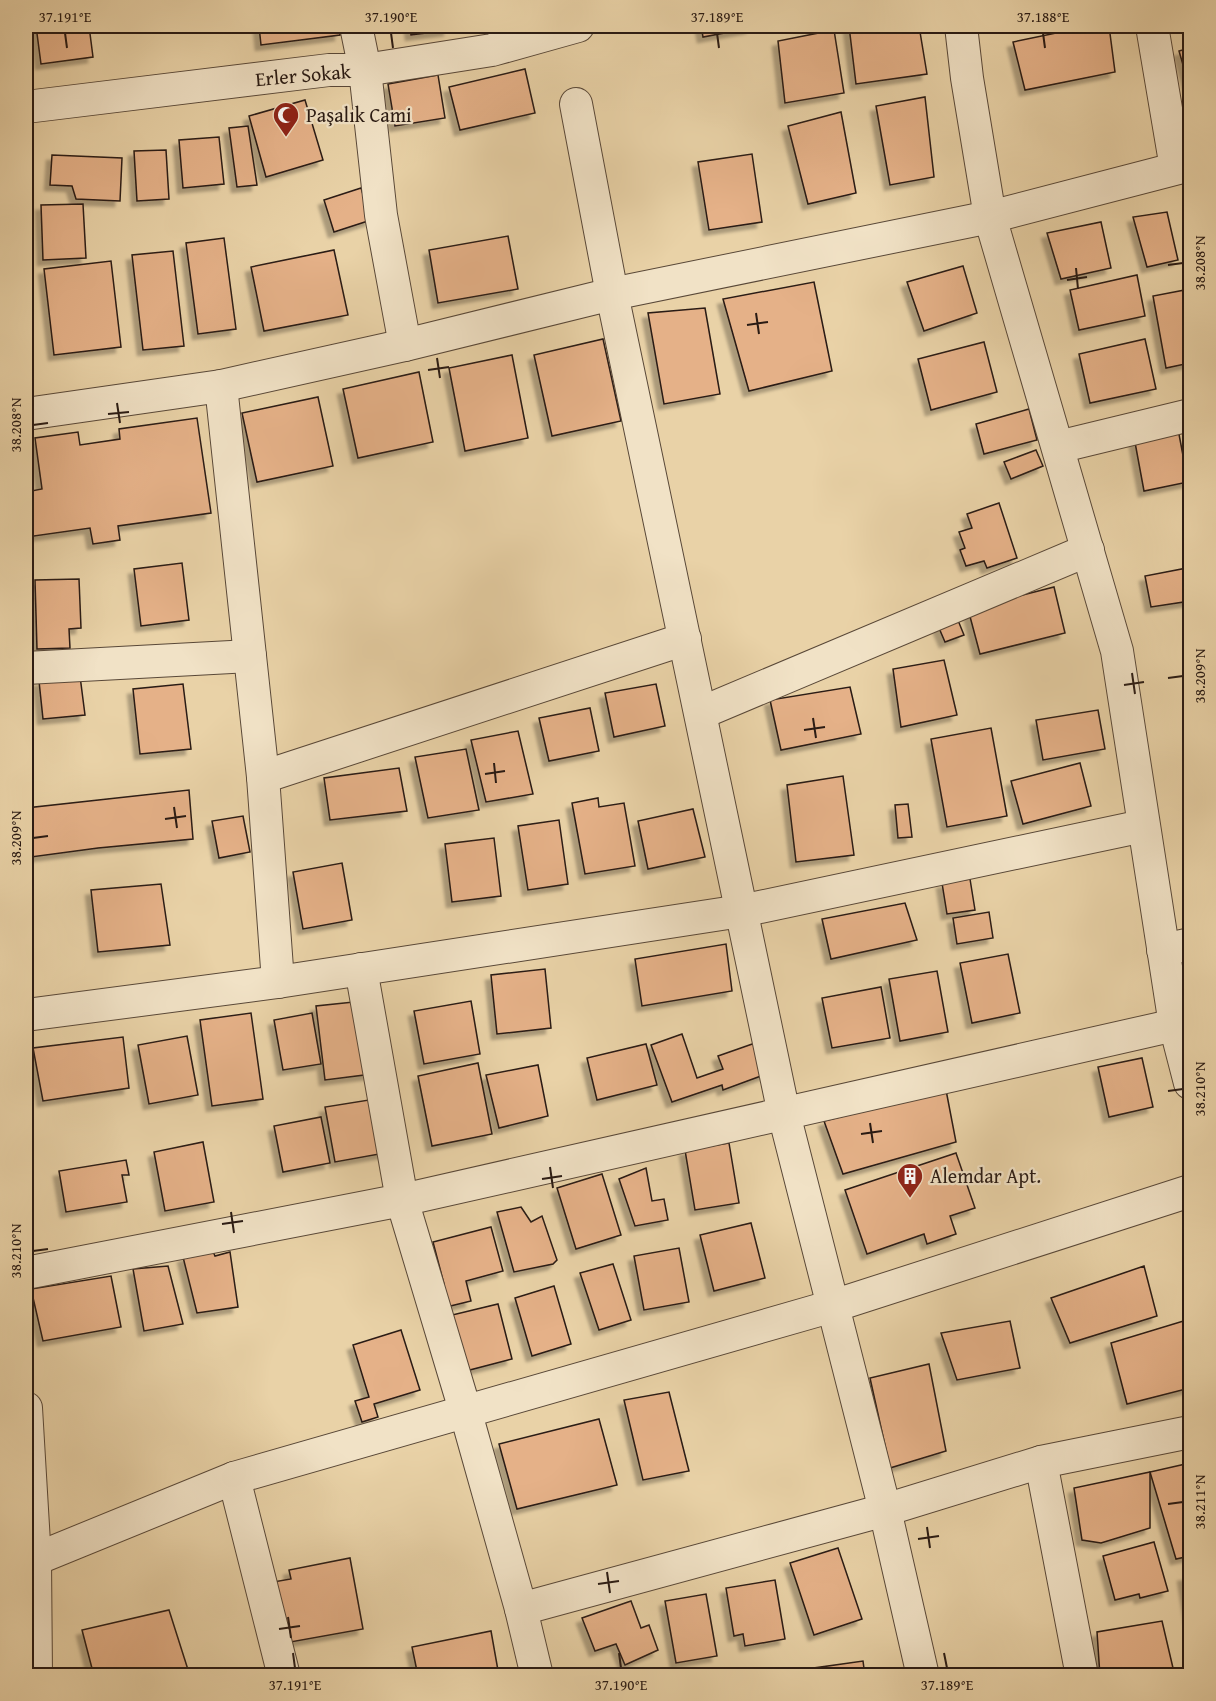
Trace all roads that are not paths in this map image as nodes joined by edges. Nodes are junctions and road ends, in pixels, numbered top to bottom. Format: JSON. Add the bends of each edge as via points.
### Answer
{"nodes":[{"id":1,"x":356,"y":26,"type":"edge"},
{"id":2,"x":578,"y":26,"type":"edge"},
{"id":3,"x":961,"y":26,"type":"edge"},
{"id":4,"x":1152,"y":26,"type":"edge"},
{"id":5,"x":365,"y":70,"type":"junction"},
{"id":6,"x":576,"y":104,"type":"dead end"},
{"id":7,"x":26,"y":108,"type":"edge"},
{"id":8,"x":1183,"y":167,"type":"edge"},
{"id":9,"x":990,"y":217,"type":"junction"},
{"id":10,"x":612,"y":294,"type":"junction"},
{"id":11,"x":405,"y":345,"type":"junction"},
{"id":12,"x":221,"y":386,"type":"junction"},
{"id":13,"x":26,"y":414,"type":"edge"},
{"id":14,"x":1191,"y":415,"type":"edge"},
{"id":15,"x":1058,"y":447,"type":"junction"},
{"id":16,"x":1088,"y":550,"type":"junction"},
{"id":17,"x":685,"y":639,"type":"junction"},
{"id":18,"x":250,"y":656,"type":"junction"},
{"id":19,"x":26,"y":668,"type":"edge"},
{"id":20,"x":701,"y":713,"type":"junction"},
{"id":21,"x":263,"y":777,"type":"junction"},
{"id":22,"x":1143,"y":826,"type":"junction"},
{"id":23,"x":741,"y":910,"type":"junction"},
{"id":24,"x":1177,"y":947,"type":"edge"},
{"id":25,"x":361,"y":969,"type":"junction"},
{"id":26,"x":278,"y":982,"type":"junction"},
{"id":27,"x":26,"y":1015,"type":"edge"},
{"id":28,"x":1175,"y":1025,"type":"junction"},
{"id":29,"x":1191,"y":1083,"type":"edge"},
{"id":30,"x":784,"y":1114,"type":"junction"},
{"id":31,"x":1191,"y":1191,"type":"edge"},
{"id":32,"x":402,"y":1200,"type":"junction"},
{"id":33,"x":26,"y":1273,"type":"edge"},
{"id":34,"x":832,"y":1306,"type":"junction"},
{"id":35,"x":26,"y":1408,"type":"edge"},
{"id":36,"x":465,"y":1410,"type":"junction"},
{"id":37,"x":1191,"y":1432,"type":"edge"},
{"id":38,"x":1041,"y":1462,"type":"junction"},
{"id":39,"x":234,"y":1478,"type":"junction"},
{"id":40,"x":885,"y":1510,"type":"junction"},
{"id":41,"x":30,"y":1561,"type":"edge"},
{"id":42,"x":521,"y":1609,"type":"junction"},
{"id":43,"x":36,"y":1676,"type":"edge"},
{"id":44,"x":284,"y":1676,"type":"edge"},
{"id":45,"x":537,"y":1676,"type":"edge"},
{"id":46,"x":923,"y":1676,"type":"edge"},
{"id":47,"x":1082,"y":1676,"type":"edge"}],
"edges":[{"from":1,"to":5,"type":"street"},
{"from":2,"to":5,"type":"street","name":"Erler Sokak","via":[[492,50]]},
{"from":3,"to":9,"type":"street"},
{"from":4,"to":8,"type":"street"},
{"from":5,"to":7,"type":"street","name":"Erler Sokak","via":[[306,73]]},
{"from":5,"to":11,"type":"street","via":[[381,215]]},
{"from":6,"to":10,"type":"street"},
{"from":8,"to":9,"type":"street"},
{"from":9,"to":10,"type":"street"},
{"from":9,"to":15,"type":"street"},
{"from":10,"to":11,"type":"street"},
{"from":10,"to":17,"type":"street"},
{"from":11,"to":12,"type":"street"},
{"from":12,"to":13,"type":"street"},
{"from":12,"to":18,"type":"street"},
{"from":14,"to":15,"type":"street"},
{"from":15,"to":16,"type":"street"},
{"from":16,"to":20,"type":"street"},
{"from":16,"to":22,"type":"street","via":[[1117,651]]},
{"from":17,"to":20,"type":"street"},
{"from":17,"to":21,"type":"street"},
{"from":18,"to":19,"type":"street"},
{"from":18,"to":21,"type":"street"},
{"from":20,"to":23,"type":"street"},
{"from":21,"to":26,"type":"street"},
{"from":22,"to":23,"type":"street"},
{"from":22,"to":24,"type":"street"},
{"from":23,"to":25,"type":"street"},
{"from":23,"to":30,"type":"street"},
{"from":24,"to":28,"type":"street"},
{"from":25,"to":26,"type":"street"},
{"from":25,"to":32,"type":"street"},
{"from":26,"to":27,"type":"street"},
{"from":28,"to":29,"type":"street"},
{"from":28,"to":30,"type":"street"},
{"from":30,"to":32,"type":"street"},
{"from":30,"to":34,"type":"street"},
{"from":31,"to":34,"type":"street"},
{"from":32,"to":33,"type":"street"},
{"from":32,"to":36,"type":"street"},
{"from":34,"to":36,"type":"street"},
{"from":34,"to":40,"type":"street"},
{"from":35,"to":41,"type":"street"},
{"from":36,"to":39,"type":"street"},
{"from":36,"to":42,"type":"street"},
{"from":37,"to":38,"type":"street"},
{"from":38,"to":40,"type":"street"},
{"from":38,"to":47,"type":"street"},
{"from":39,"to":41,"type":"street"},
{"from":39,"to":44,"type":"street"},
{"from":40,"to":42,"type":"street"},
{"from":40,"to":46,"type":"street"},
{"from":41,"to":43,"type":"street"},
{"from":42,"to":45,"type":"street"}]}
